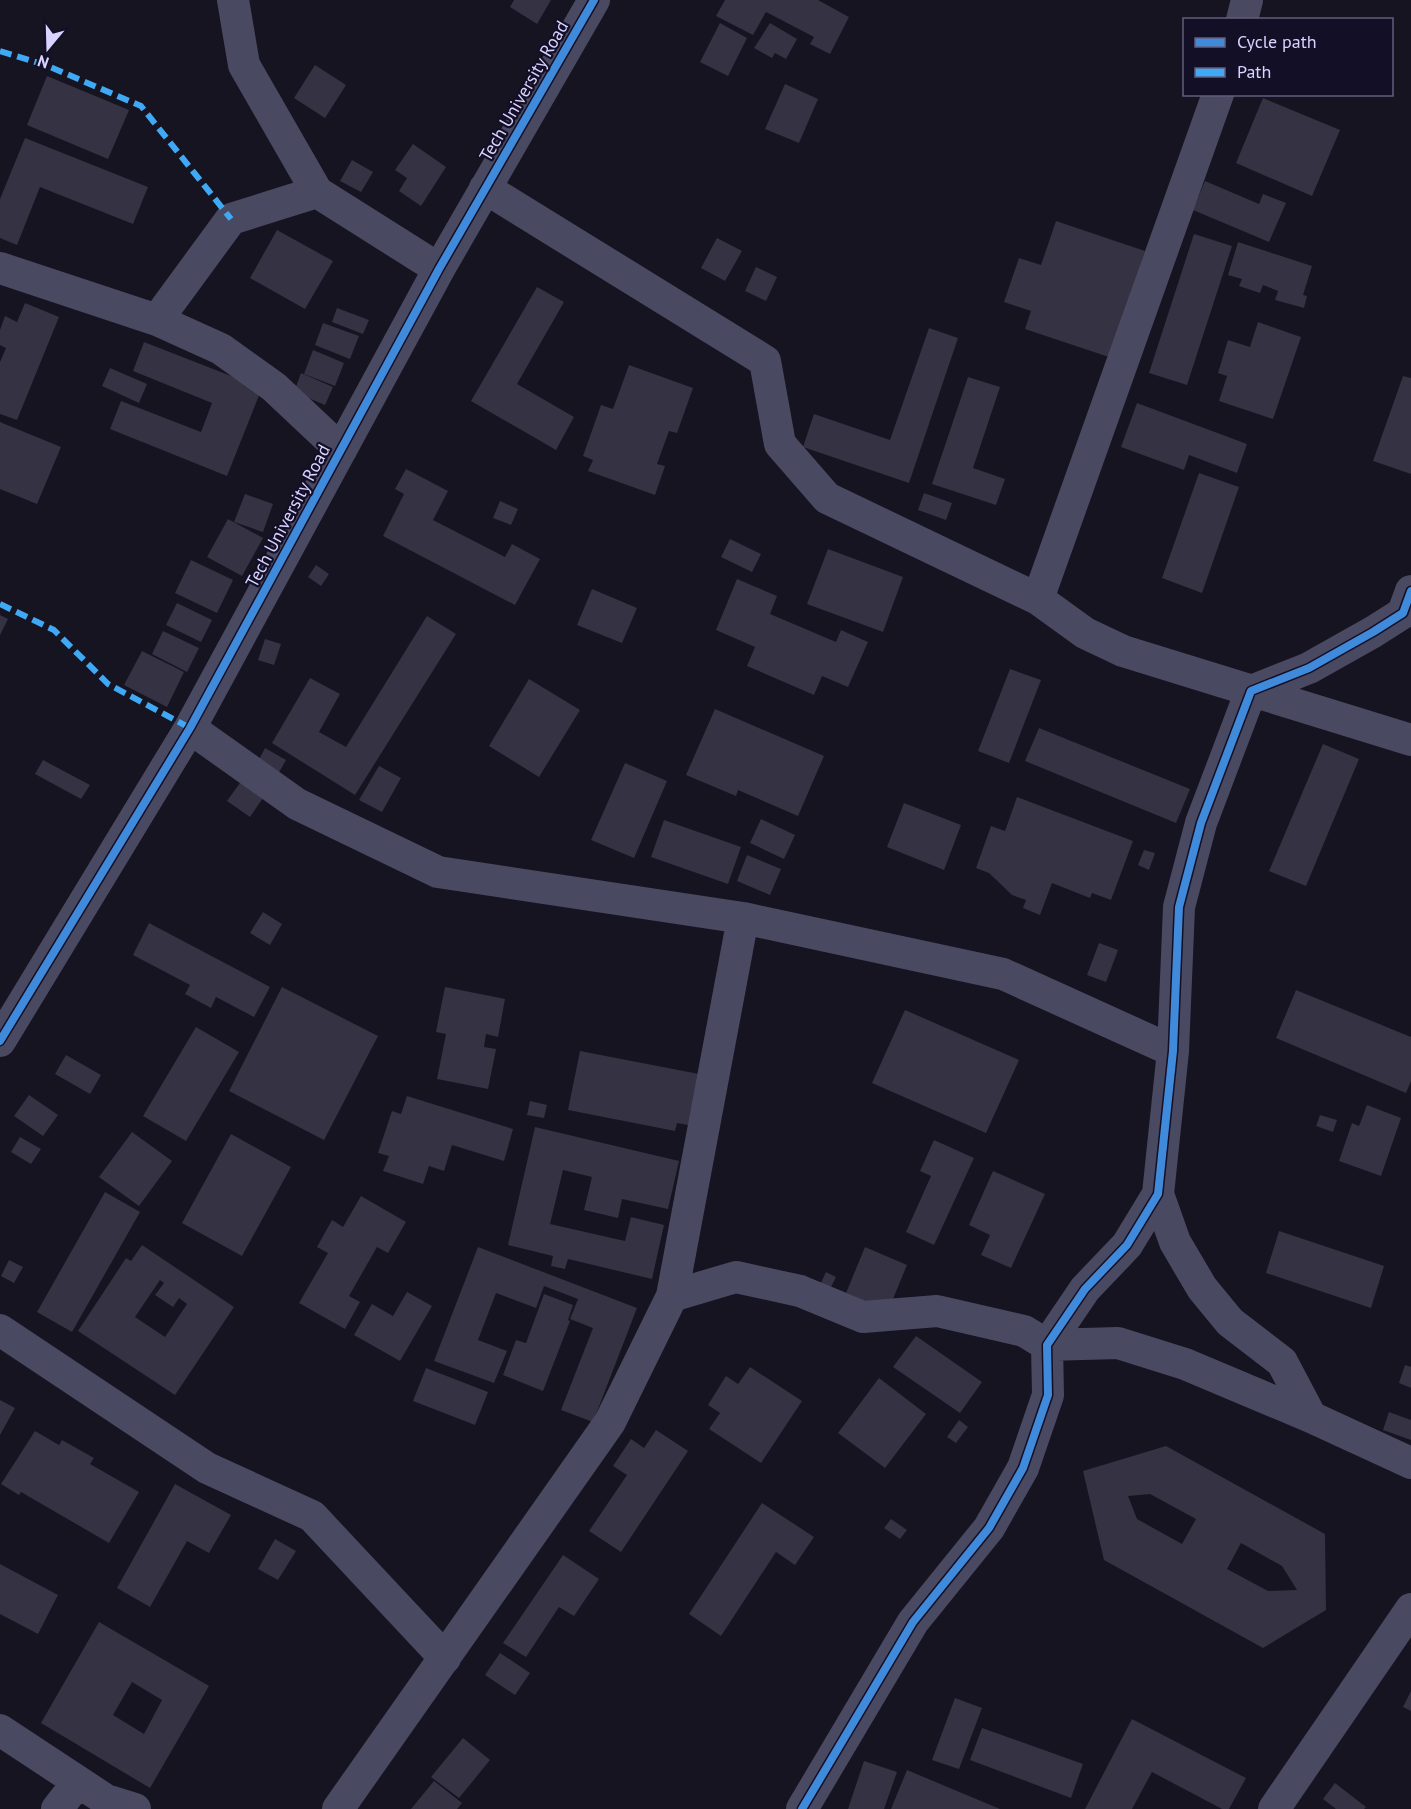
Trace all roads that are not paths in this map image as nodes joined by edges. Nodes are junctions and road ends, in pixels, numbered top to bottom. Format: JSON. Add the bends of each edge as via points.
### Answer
{"nodes":[{"id":1,"x":232,"y":0,"type":"edge"},
{"id":2,"x":594,"y":0,"type":"edge"},
{"id":3,"x":1247,"y":0,"type":"edge"},
{"id":4,"x":1242,"y":18,"type":"edge"},
{"id":5,"x":1217,"y":96,"type":"edge"},
{"id":6,"x":485,"y":188,"type":"junction"},
{"id":7,"x":317,"y":192,"type":"junction"},
{"id":8,"x":0,"y":268,"type":"edge"},
{"id":9,"x":439,"y":269,"type":"junction"},
{"id":10,"x":157,"y":320,"type":"junction"},
{"id":11,"x":341,"y":450,"type":"junction"},
{"id":12,"x":1411,"y":591,"type":"edge"},
{"id":13,"x":1038,"y":600,"type":"junction"},
{"id":14,"x":1251,"y":691,"type":"junction"},
{"id":15,"x":190,"y":728,"type":"junction"},
{"id":16,"x":1411,"y":740,"type":"edge"},
{"id":17,"x":743,"y":918,"type":"junction"},
{"id":18,"x":0,"y":1041,"type":"edge"},
{"id":19,"x":1173,"y":1052,"type":"junction"},
{"id":20,"x":1158,"y":1194,"type":"junction"},
{"id":21,"x":672,"y":1296,"type":"junction"},
{"id":22,"x":0,"y":1330,"type":"edge"},
{"id":23,"x":1047,"y":1345,"type":"junction"},
{"id":24,"x":1311,"y":1417,"type":"junction"},
{"id":25,"x":1411,"y":1463,"type":"edge"},
{"id":26,"x":1411,"y":1609,"type":"edge"},
{"id":27,"x":445,"y":1658,"type":"junction"},
{"id":28,"x":0,"y":1730,"type":"edge"},
{"id":29,"x":78,"y":1782,"type":"junction"},
{"id":30,"x":57,"y":1809,"type":"edge"},
{"id":31,"x":135,"y":1809,"type":"edge"},
{"id":32,"x":338,"y":1809,"type":"edge"},
{"id":33,"x":802,"y":1809,"type":"edge"},
{"id":34,"x":1274,"y":1809,"type":"edge"}],
"edges":[{"from":1,"to":7,"type":"street","via":[[244,64]]},
{"from":2,"to":6,"type":"street","name":"Tech University Road"},
{"from":3,"to":4,"type":"street"},
{"from":5,"to":13,"type":"street"},
{"from":6,"to":9,"type":"street","name":"Tech University Road"},
{"from":6,"to":13,"type":"street","via":[[765,361],[780,444],[827,498]]},
{"from":7,"to":9,"type":"street"},
{"from":7,"to":10,"type":"street","via":[[231,219]]},
{"from":8,"to":10,"type":"street"},
{"from":9,"to":11,"type":"street","name":"Tech University Road"},
{"from":10,"to":11,"type":"street","via":[[221,349],[274,387]]},
{"from":11,"to":15,"type":"street","name":"Tech University Road"},
{"from":12,"to":14,"type":"street","via":[[1403,613],[1373,632],[1309,668]]},
{"from":13,"to":14,"type":"street","via":[[1085,633],[1123,651]]},
{"from":14,"to":16,"type":"street"},
{"from":14,"to":19,"type":"street","via":[[1201,823],[1179,907]]},
{"from":15,"to":17,"type":"street","via":[[297,804],[438,872]]},
{"from":15,"to":18,"type":"street","name":"Tech University Road"},
{"from":17,"to":19,"type":"street","via":[[1003,974]]},
{"from":17,"to":21,"type":"street"},
{"from":19,"to":20,"type":"street"},
{"from":20,"to":23,"type":"street","via":[[1127,1245],[1085,1288]]},
{"from":20,"to":24,"type":"street","via":[[1175,1242],[1202,1288],[1230,1322],[1282,1362]]},
{"from":21,"to":23,"type":"street","via":[[736,1277],[800,1291],[863,1317],[937,1311],[1024,1331]]},
{"from":21,"to":27,"type":"street","via":[[610,1422]]},
{"from":22,"to":27,"type":"street","via":[[207,1468],[312,1516]]},
{"from":23,"to":24,"type":"street","via":[[1118,1343],[1185,1364]]},
{"from":23,"to":33,"type":"street","via":[[1048,1395],[1023,1468],[989,1528],[913,1622]]},
{"from":24,"to":25,"type":"street"},
{"from":26,"to":34,"type":"street"},
{"from":27,"to":32,"type":"street"},
{"from":28,"to":29,"type":"street"},
{"from":29,"to":30,"type":"street"},
{"from":29,"to":31,"type":"street","via":[[106,1800]]}]}
